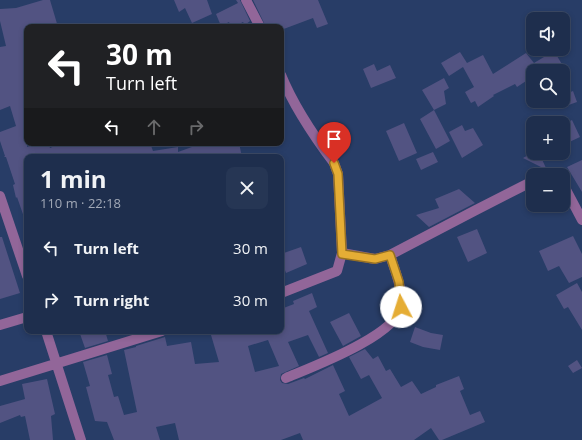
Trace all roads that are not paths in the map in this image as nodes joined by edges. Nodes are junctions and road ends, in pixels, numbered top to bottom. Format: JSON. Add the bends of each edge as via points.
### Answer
{"nodes":[{"id":1,"x":246,"y":0,"type":"edge"},
{"id":2,"x":258,"y":24,"type":"edge"},
{"id":3,"x":284,"y":82,"type":"edge"},
{"id":4,"x":526,"y":185,"type":"edge"},
{"id":5,"x":0,"y":196,"type":"edge"},
{"id":6,"x":570,"y":197,"type":"edge"},
{"id":7,"x":582,"y":220,"type":"edge"},
{"id":8,"x":342,"y":254,"type":"junction"},
{"id":9,"x":390,"y":255,"type":"junction"},
{"id":10,"x":24,"y":267,"type":"edge"},
{"id":11,"x":284,"y":293,"type":"edge"},
{"id":12,"x":24,"y":319,"type":"edge"},
{"id":13,"x":0,"y":325,"type":"edge"},
{"id":14,"x":47,"y":334,"type":"edge"},
{"id":15,"x":152,"y":334,"type":"edge"},
{"id":16,"x":56,"y":364,"type":"junction"},
{"id":17,"x":286,"y":378,"type":"dead end"},
{"id":18,"x":0,"y":382,"type":"edge"},
{"id":19,"x":81,"y":440,"type":"edge"}],
"edges":[{"from":1,"to":2,"type":"street"},
{"from":3,"to":8,"type":"street","via":[[308,127],[336,168]]},
{"from":4,"to":9,"type":"street"},
{"from":5,"to":10,"type":"street"},
{"from":6,"to":7,"type":"street"},
{"from":8,"to":9,"type":"street","via":[[375,259]]},
{"from":8,"to":11,"type":"street","via":[[337,271]]},
{"from":9,"to":17,"type":"street","via":[[401,294],[401,307],[394,322],[369,340]]},
{"from":12,"to":13,"type":"street"},
{"from":14,"to":16,"type":"street"},
{"from":15,"to":16,"type":"street"},
{"from":16,"to":18,"type":"street"},
{"from":16,"to":19,"type":"street"}]}
